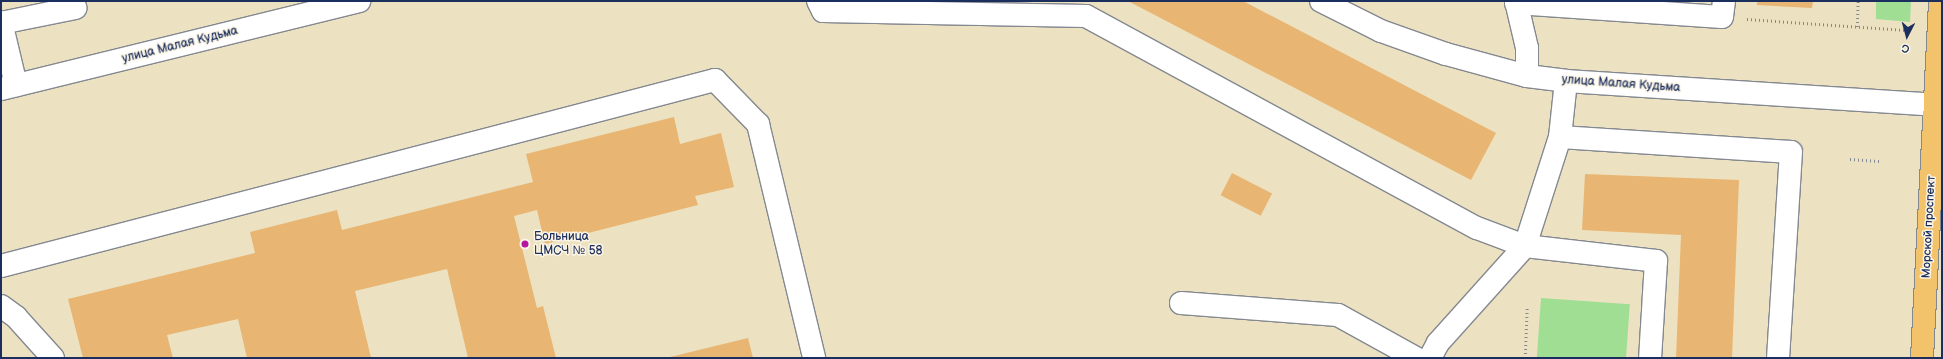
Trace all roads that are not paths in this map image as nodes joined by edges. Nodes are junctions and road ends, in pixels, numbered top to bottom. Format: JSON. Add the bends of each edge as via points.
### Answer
{"nodes":[{"id":1,"x":818,"y":1,"type":"edge"},
{"id":2,"x":1321,"y":1,"type":"edge"},
{"id":3,"x":1940,"y":1,"type":"edge"},
{"id":4,"x":351,"y":2,"type":"edge"},
{"id":5,"x":1516,"y":2,"type":"edge"},
{"id":6,"x":74,"y":8,"type":"dead end"},
{"id":7,"x":1723,"y":9,"type":"edge"},
{"id":8,"x":1,"y":23,"type":"edge"},
{"id":9,"x":1527,"y":76,"type":"junction"},
{"id":10,"x":1566,"y":81,"type":"junction"},
{"id":11,"x":9,"y":87,"type":"edge"},
{"id":12,"x":1939,"y":105,"type":"edge"},
{"id":13,"x":1560,"y":137,"type":"junction"},
{"id":14,"x":1525,"y":246,"type":"junction"},
{"id":15,"x":1,"y":266,"type":"edge"},
{"id":16,"x":1181,"y":303,"type":"dead end"},
{"id":17,"x":1,"y":306,"type":"edge"},
{"id":18,"x":53,"y":358,"type":"edge"},
{"id":19,"x":814,"y":358,"type":"edge"},
{"id":20,"x":1416,"y":358,"type":"edge"},
{"id":21,"x":1430,"y":358,"type":"edge"},
{"id":22,"x":1650,"y":358,"type":"edge"},
{"id":23,"x":1778,"y":358,"type":"edge"},
{"id":24,"x":1922,"y":358,"type":"edge"}],
"edges":[{"from":1,"to":14,"type":"street","via":[[823,11],[1086,16],[1477,228]]},
{"from":2,"to":9,"type":"street","name":"улица Малая Кудьма","via":[[1381,31],[1453,56]]},
{"from":3,"to":12,"type":"main road","name":"Морской проспект"},
{"from":4,"to":11,"type":"street","name":"улица Малая Кудьма"},
{"from":5,"to":7,"type":"street"},
{"from":5,"to":9,"type":"street","via":[[1527,48]]},
{"from":6,"to":8,"type":"street"},
{"from":8,"to":11,"type":"street"},
{"from":9,"to":10,"type":"street","name":"улица Малая Кудьма"},
{"from":10,"to":12,"type":"street","name":"улица Малая Кудьма"},
{"from":10,"to":13,"type":"street"},
{"from":12,"to":24,"type":"main road","name":"Морской проспект"},
{"from":13,"to":14,"type":"street"},
{"from":13,"to":23,"type":"street","via":[[1791,152]]},
{"from":14,"to":21,"type":"street","via":[[1438,343]]},
{"from":14,"to":22,"type":"street","via":[[1656,261]]},
{"from":15,"to":19,"type":"street","via":[[715,80],[758,124]]},
{"from":16,"to":20,"type":"street","via":[[1338,315]]},
{"from":17,"to":18,"type":"street","via":[[16,317]]}]}
